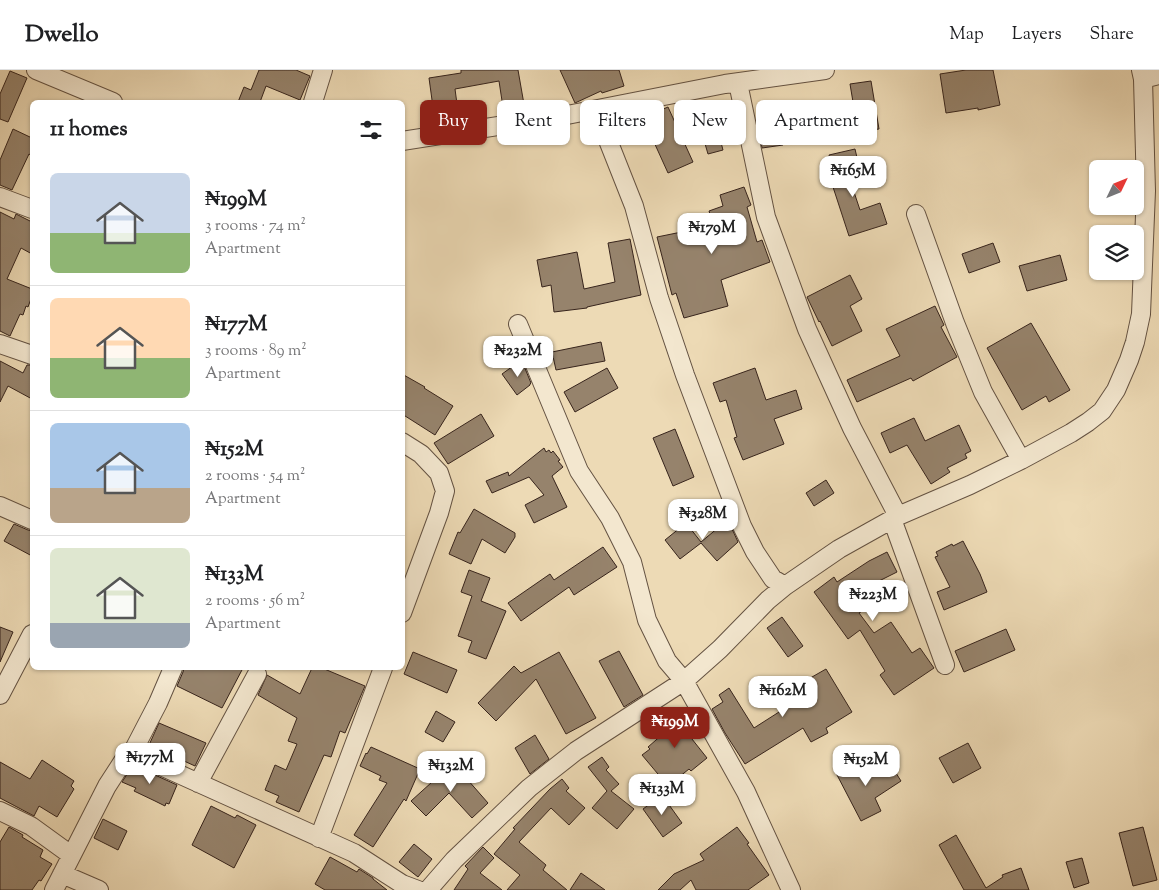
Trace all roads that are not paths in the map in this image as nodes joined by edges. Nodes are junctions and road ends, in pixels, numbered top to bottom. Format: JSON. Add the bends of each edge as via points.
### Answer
{"nodes":[{"id":1,"x":36,"y":70,"type":"edge"},
{"id":2,"x":323,"y":70,"type":"edge"},
{"id":3,"x":825,"y":70,"type":"edge"},
{"id":4,"x":1148,"y":75,"type":"edge"},
{"id":5,"x":729,"y":79,"type":"edge"},
{"id":6,"x":108,"y":100,"type":"edge"},
{"id":7,"x":314,"y":100,"type":"edge"},
{"id":8,"x":639,"y":100,"type":"edge"},
{"id":9,"x":580,"y":113,"type":"edge"},
{"id":10,"x":405,"y":141,"type":"edge"},
{"id":11,"x":610,"y":145,"type":"edge"},
{"id":12,"x":0,"y":197,"type":"edge"},
{"id":13,"x":30,"y":208,"type":"edge"},
{"id":14,"x":916,"y":214,"type":"dead end"},
{"id":15,"x":518,"y":324,"type":"dead end"},
{"id":16,"x":0,"y":344,"type":"edge"},
{"id":17,"x":30,"y":354,"type":"edge"},
{"id":18,"x":405,"y":444,"type":"edge"},
{"id":19,"x":1021,"y":460,"type":"junction"},
{"id":20,"x":0,"y":506,"type":"edge"},
{"id":21,"x":895,"y":518,"type":"junction"},
{"id":22,"x":30,"y":519,"type":"edge"},
{"id":23,"x":784,"y":586,"type":"junction"},
{"id":24,"x":405,"y":605,"type":"edge"},
{"id":25,"x":30,"y":638,"type":"edge"},
{"id":26,"x":945,"y":665,"type":"dead end"},
{"id":27,"x":172,"y":670,"type":"edge"},
{"id":28,"x":382,"y":670,"type":"edge"},
{"id":29,"x":257,"y":674,"type":"dead end"},
{"id":30,"x":684,"y":681,"type":"junction"},
{"id":31,"x":0,"y":696,"type":"edge"},
{"id":32,"x":132,"y":754,"type":"junction"},
{"id":33,"x":198,"y":783,"type":"junction"},
{"id":34,"x":0,"y":810,"type":"edge"},
{"id":35,"x":319,"y":838,"type":"junction"},
{"id":36,"x":71,"y":855,"type":"junction"},
{"id":37,"x":62,"y":874,"type":"junction"},
{"id":38,"x":54,"y":890,"type":"edge"},
{"id":39,"x":99,"y":890,"type":"edge"},
{"id":40,"x":418,"y":890,"type":"edge"},
{"id":41,"x":428,"y":890,"type":"edge"},
{"id":42,"x":791,"y":890,"type":"edge"}],
"edges":[{"from":1,"to":6,"type":"street"},
{"from":2,"to":7,"type":"street"},
{"from":3,"to":5,"type":"street"},
{"from":4,"to":19,"type":"street","via":[[1141,314],[1130,360],[1102,411],[1071,433]]},
{"from":5,"to":8,"type":"street"},
{"from":5,"to":21,"type":"street","via":[[766,217],[807,329]]},
{"from":9,"to":10,"type":"street"},
{"from":11,"to":23,"type":"street","via":[[634,206],[659,298],[685,375],[742,526],[773,578]]},
{"from":12,"to":13,"type":"street"},
{"from":14,"to":19,"type":"street","via":[[983,392]]},
{"from":15,"to":30,"type":"street","via":[[579,471],[610,518],[632,562],[647,620],[667,661]]},
{"from":16,"to":17,"type":"street"},
{"from":18,"to":24,"type":"street","via":[[421,454],[439,473],[445,491]]},
{"from":19,"to":21,"type":"street"},
{"from":20,"to":22,"type":"street"},
{"from":21,"to":23,"type":"street","via":[[839,549]]},
{"from":21,"to":26,"type":"street"},
{"from":23,"to":30,"type":"street"},
{"from":25,"to":31,"type":"street"},
{"from":27,"to":32,"type":"street"},
{"from":28,"to":35,"type":"street"},
{"from":29,"to":33,"type":"street"},
{"from":30,"to":41,"type":"street","via":[[576,751],[536,782],[460,853]]},
{"from":30,"to":42,"type":"street","via":[[746,792]]},
{"from":32,"to":33,"type":"street"},
{"from":32,"to":36,"type":"street","via":[[127,755],[107,786]]},
{"from":33,"to":35,"type":"street"},
{"from":34,"to":36,"type":"street","via":[[31,826]]},
{"from":35,"to":40,"type":"street","via":[[354,853],[402,884]]},
{"from":36,"to":37,"type":"street"},
{"from":37,"to":38,"type":"street"},
{"from":37,"to":39,"type":"street"}]}
